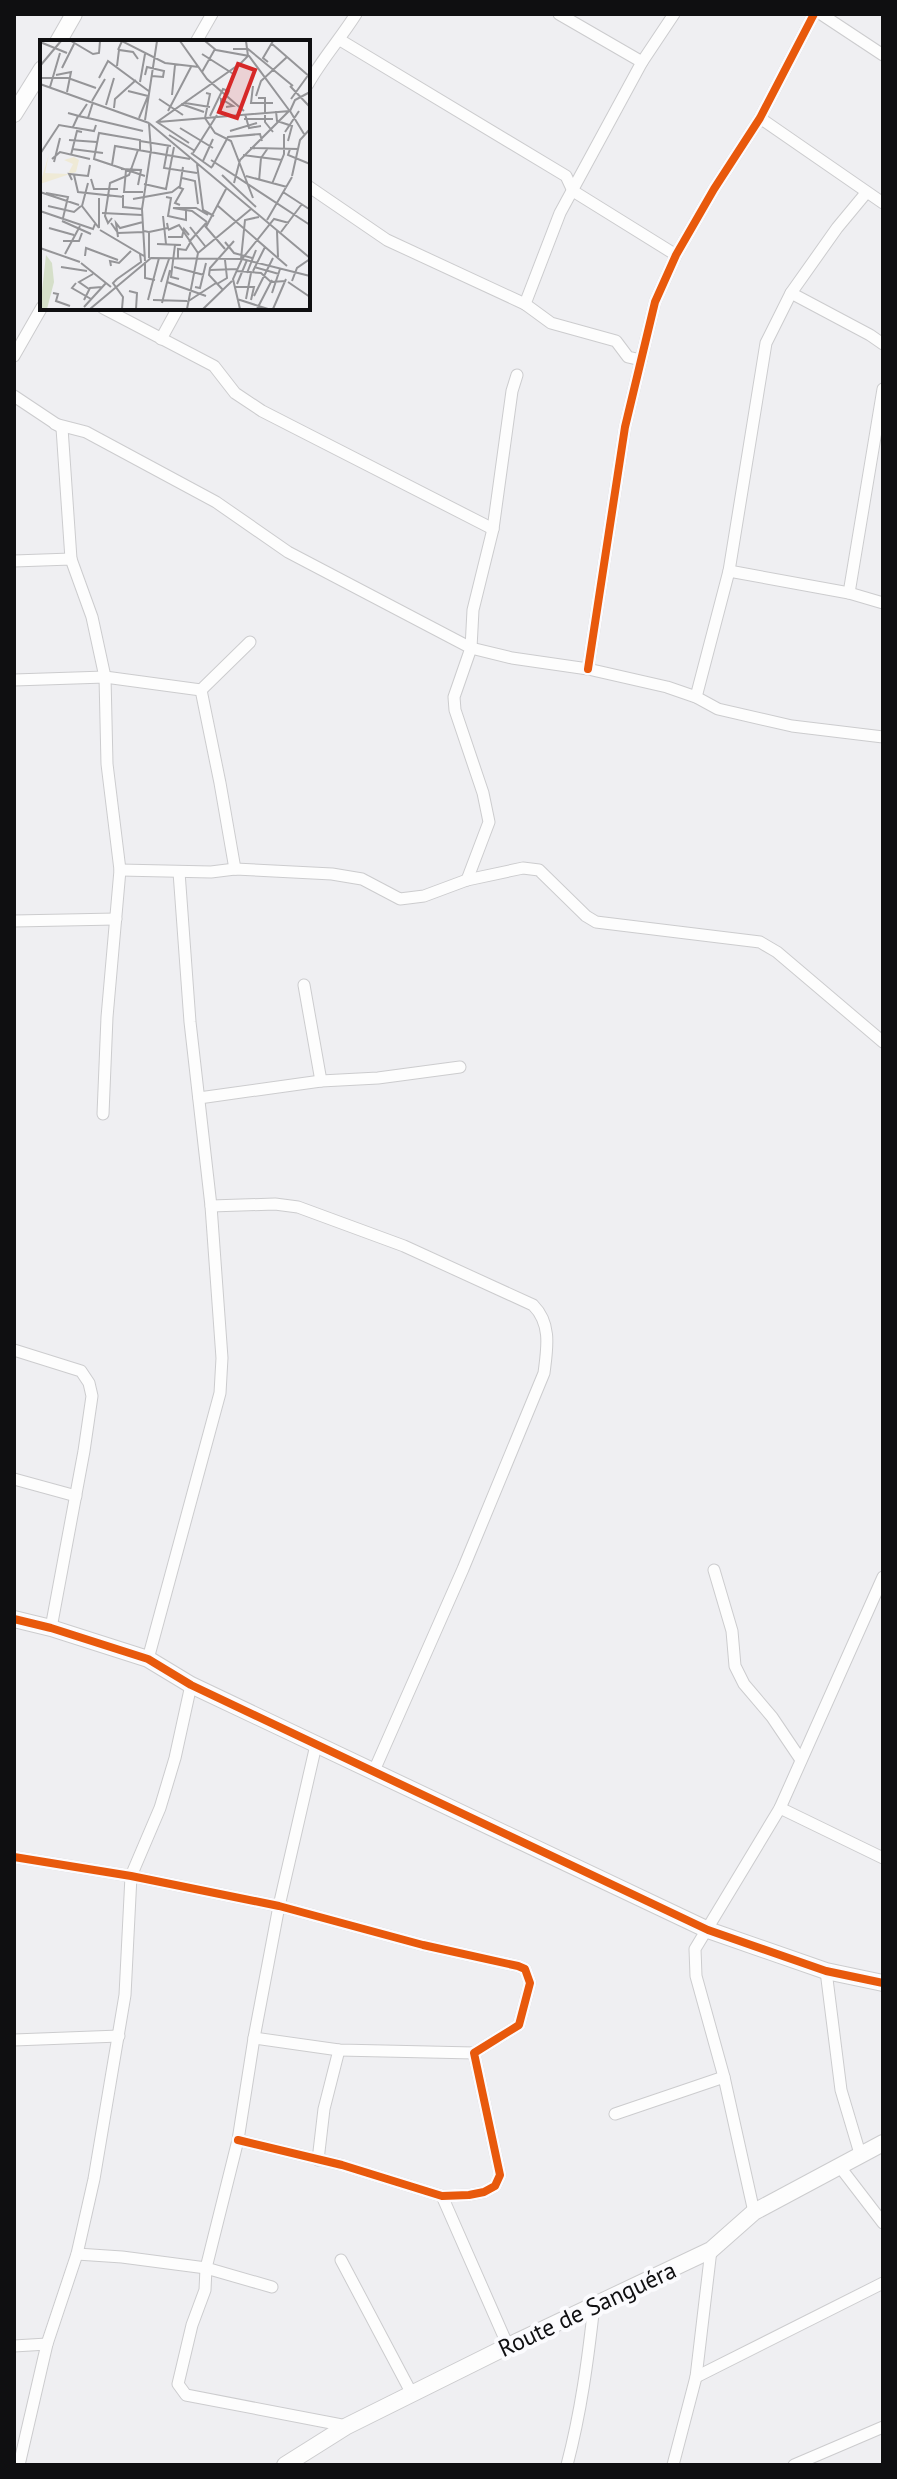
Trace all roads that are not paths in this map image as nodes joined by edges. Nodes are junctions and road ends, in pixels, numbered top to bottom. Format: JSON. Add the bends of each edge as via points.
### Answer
{"nodes":[{"id":1,"x":74,"y":14,"type":"edge"},
{"id":2,"x":212,"y":14,"type":"edge"},
{"id":3,"x":356,"y":14,"type":"edge"},
{"id":4,"x":559,"y":14,"type":"edge"},
{"id":5,"x":674,"y":14,"type":"edge"},
{"id":6,"x":814,"y":14,"type":"edge"},
{"id":7,"x":821,"y":14,"type":"edge"},
{"id":8,"x":59,"y":40,"type":"edge"},
{"id":9,"x":197,"y":40,"type":"edge"},
{"id":10,"x":340,"y":40,"type":"junction"},
{"id":11,"x":883,"y":55,"type":"edge"},
{"id":12,"x":642,"y":62,"type":"junction"},
{"id":13,"x":40,"y":72,"type":"edge"},
{"id":14,"x":310,"y":80,"type":"edge"},
{"id":15,"x":14,"y":114,"type":"edge"},
{"id":16,"x":760,"y":118,"type":"junction"},
{"id":17,"x":310,"y":187,"type":"edge"},
{"id":18,"x":573,"y":191,"type":"junction"},
{"id":19,"x":866,"y":193,"type":"junction"},
{"id":20,"x":883,"y":203,"type":"edge"},
{"id":21,"x":676,"y":255,"type":"junction"},
{"id":22,"x":791,"y":293,"type":"junction"},
{"id":23,"x":525,"y":304,"type":"junction"},
{"id":24,"x":40,"y":310,"type":"edge"},
{"id":25,"x":107,"y":310,"type":"edge"},
{"id":26,"x":177,"y":310,"type":"edge"},
{"id":27,"x":161,"y":339,"type":"junction"},
{"id":28,"x":883,"y":344,"type":"edge"},
{"id":29,"x":14,"y":356,"type":"edge"},
{"id":30,"x":641,"y":360,"type":"junction"},
{"id":31,"x":517,"y":375,"type":"dead end"},
{"id":32,"x":883,"y":389,"type":"edge"},
{"id":33,"x":14,"y":396,"type":"edge"},
{"id":34,"x":55,"y":424,"type":"junction"},
{"id":35,"x":493,"y":529,"type":"junction"},
{"id":36,"x":71,"y":559,"type":"junction"},
{"id":37,"x":14,"y":561,"type":"edge"},
{"id":38,"x":729,"y":571,"type":"junction"},
{"id":39,"x":849,"y":593,"type":"junction"},
{"id":40,"x":883,"y":603,"type":"edge"},
{"id":41,"x":250,"y":642,"type":"dead end"},
{"id":42,"x":471,"y":648,"type":"junction"},
{"id":43,"x":588,"y":669,"type":"junction"},
{"id":44,"x":105,"y":677,"type":"junction"},
{"id":45,"x":14,"y":680,"type":"edge"},
{"id":46,"x":201,"y":690,"type":"junction"},
{"id":47,"x":696,"y":697,"type":"junction"},
{"id":48,"x":883,"y":737,"type":"edge"},
{"id":49,"x":235,"y":869,"type":"junction"},
{"id":50,"x":120,"y":870,"type":"junction"},
{"id":51,"x":179,"y":872,"type":"junction"},
{"id":52,"x":467,"y":880,"type":"junction"},
{"id":53,"x":116,"y":919,"type":"junction"},
{"id":54,"x":14,"y":921,"type":"edge"},
{"id":55,"x":304,"y":985,"type":"dead end"},
{"id":56,"x":883,"y":1042,"type":"edge"},
{"id":57,"x":460,"y":1067,"type":"dead end"},
{"id":58,"x":321,"y":1081,"type":"junction"},
{"id":59,"x":199,"y":1098,"type":"junction"},
{"id":60,"x":103,"y":1114,"type":"dead end"},
{"id":61,"x":211,"y":1206,"type":"junction"},
{"id":62,"x":14,"y":1350,"type":"edge"},
{"id":63,"x":14,"y":1479,"type":"edge"},
{"id":64,"x":76,"y":1496,"type":"junction"},
{"id":65,"x":714,"y":1570,"type":"dead end"},
{"id":66,"x":883,"y":1577,"type":"edge"},
{"id":67,"x":14,"y":1619,"type":"edge"},
{"id":68,"x":51,"y":1628,"type":"junction"},
{"id":69,"x":148,"y":1659,"type":"junction"},
{"id":70,"x":191,"y":1685,"type":"junction"},
{"id":71,"x":316,"y":1745,"type":"junction"},
{"id":72,"x":801,"y":1760,"type":"junction"},
{"id":73,"x":373,"y":1773,"type":"junction"},
{"id":74,"x":780,"y":1808,"type":"junction"},
{"id":75,"x":14,"y":1857,"type":"edge"},
{"id":76,"x":883,"y":1858,"type":"edge"},
{"id":77,"x":131,"y":1876,"type":"junction"},
{"id":78,"x":279,"y":1906,"type":"junction"},
{"id":79,"x":708,"y":1930,"type":"junction"},
{"id":80,"x":826,"y":1971,"type":"junction"},
{"id":81,"x":883,"y":1983,"type":"edge"},
{"id":82,"x":119,"y":2036,"type":"junction"},
{"id":83,"x":254,"y":2038,"type":"junction"},
{"id":84,"x":14,"y":2040,"type":"edge"},
{"id":85,"x":339,"y":2050,"type":"junction"},
{"id":86,"x":474,"y":2053,"type":"junction"},
{"id":87,"x":724,"y":2077,"type":"junction"},
{"id":88,"x":615,"y":2114,"type":"dead end"},
{"id":89,"x":238,"y":2140,"type":"junction"},
{"id":90,"x":883,"y":2143,"type":"edge"},
{"id":91,"x":861,"y":2157,"type":"junction"},
{"id":92,"x":318,"y":2160,"type":"junction"},
{"id":93,"x":840,"y":2167,"type":"junction"},
{"id":94,"x":442,"y":2196,"type":"junction"},
{"id":95,"x":754,"y":2212,"type":"junction"},
{"id":96,"x":883,"y":2223,"type":"edge"},
{"id":97,"x":711,"y":2250,"type":"junction"},
{"id":98,"x":77,"y":2254,"type":"junction"},
{"id":99,"x":341,"y":2260,"type":"dead end"},
{"id":100,"x":206,"y":2268,"type":"junction"},
{"id":101,"x":883,"y":2283,"type":"edge"},
{"id":102,"x":272,"y":2287,"type":"dead end"},
{"id":103,"x":594,"y":2305,"type":"junction"},
{"id":104,"x":47,"y":2344,"type":"junction"},
{"id":105,"x":14,"y":2346,"type":"edge"},
{"id":106,"x":508,"y":2346,"type":"junction"},
{"id":107,"x":696,"y":2377,"type":"junction"},
{"id":108,"x":412,"y":2394,"type":"junction"},
{"id":109,"x":347,"y":2426,"type":"junction"},
{"id":110,"x":883,"y":2427,"type":"edge"},
{"id":111,"x":19,"y":2465,"type":"edge"},
{"id":112,"x":285,"y":2465,"type":"edge"},
{"id":113,"x":567,"y":2465,"type":"edge"},
{"id":114,"x":673,"y":2465,"type":"edge"},
{"id":115,"x":794,"y":2465,"type":"edge"}],
"edges":[{"from":1,"to":8,"type":"street"},
{"from":2,"to":9,"type":"street"},
{"from":3,"to":10,"type":"street"},
{"from":4,"to":12,"type":"street"},
{"from":5,"to":12,"type":"street"},
{"from":6,"to":16,"type":"street"},
{"from":7,"to":11,"type":"street"},
{"from":10,"to":14,"type":"street"},
{"from":10,"to":18,"type":"street","via":[[566,176]]},
{"from":12,"to":18,"type":"street"},
{"from":13,"to":15,"type":"street"},
{"from":16,"to":19,"type":"street"},
{"from":16,"to":21,"type":"street"},
{"from":17,"to":23,"type":"street","via":[[387,240]]},
{"from":18,"to":21,"type":"street"},
{"from":18,"to":23,"type":"street"},
{"from":19,"to":20,"type":"street"},
{"from":19,"to":22,"type":"street"},
{"from":21,"to":30,"type":"street","via":[[655,302]]},
{"from":22,"to":28,"type":"street"},
{"from":22,"to":38,"type":"street","via":[[766,343]]},
{"from":23,"to":30,"type":"street","via":[[551,323],[616,341],[628,357]]},
{"from":24,"to":29,"type":"street"},
{"from":25,"to":27,"type":"street"},
{"from":26,"to":27,"type":"street"},
{"from":27,"to":35,"type":"street","via":[[214,366],[235,393],[262,411]]},
{"from":30,"to":43,"type":"street","via":[[625,427]]},
{"from":31,"to":35,"type":"street"},
{"from":32,"to":39,"type":"street"},
{"from":33,"to":34,"type":"street"},
{"from":34,"to":36,"type":"street","via":[[62,428]]},
{"from":34,"to":42,"type":"street","via":[[86,432],[216,502],[288,552]]},
{"from":35,"to":42,"type":"street","via":[[473,610]]},
{"from":36,"to":37,"type":"street"},
{"from":36,"to":44,"type":"street"},
{"from":38,"to":39,"type":"street"},
{"from":38,"to":47,"type":"street"},
{"from":39,"to":40,"type":"street"},
{"from":41,"to":46,"type":"street"},
{"from":42,"to":43,"type":"street"},
{"from":42,"to":52,"type":"street","via":[[454,697],[455,710],[489,822]]},
{"from":43,"to":47,"type":"street"},
{"from":44,"to":45,"type":"street"},
{"from":44,"to":46,"type":"street"},
{"from":44,"to":50,"type":"street","via":[[107,764]]},
{"from":46,"to":49,"type":"street"},
{"from":47,"to":48,"type":"street","via":[[718,709],[792,726]]},
{"from":49,"to":51,"type":"street"},
{"from":49,"to":52,"type":"street","via":[[348,876],[400,899]]},
{"from":50,"to":51,"type":"street"},
{"from":50,"to":53,"type":"street"},
{"from":51,"to":59,"type":"street"},
{"from":52,"to":56,"type":"street","via":[[534,868],[596,922],[760,942]]},
{"from":53,"to":54,"type":"street"},
{"from":53,"to":60,"type":"street"},
{"from":55,"to":58,"type":"street"},
{"from":57,"to":58,"type":"street"},
{"from":58,"to":59,"type":"street"},
{"from":59,"to":61,"type":"street"},
{"from":61,"to":69,"type":"street","via":[[220,1393]]},
{"from":61,"to":73,"type":"street","via":[[275,1204],[322,1215],[533,1305],[545,1324],[544,1373]]},
{"from":62,"to":64,"type":"street","via":[[81,1371],[89,1383],[92,1396]]},
{"from":63,"to":64,"type":"street"},
{"from":64,"to":68,"type":"street"},
{"from":65,"to":72,"type":"street","via":[[732,1631],[735,1666]]},
{"from":66,"to":72,"type":"street"},
{"from":67,"to":68,"type":"street"},
{"from":68,"to":69,"type":"street"},
{"from":69,"to":70,"type":"street"},
{"from":70,"to":71,"type":"street"},
{"from":70,"to":77,"type":"street","via":[[160,1808]]},
{"from":71,"to":73,"type":"street"},
{"from":71,"to":78,"type":"street"},
{"from":72,"to":74,"type":"street"},
{"from":73,"to":79,"type":"street"},
{"from":74,"to":76,"type":"street"},
{"from":74,"to":79,"type":"street"},
{"from":75,"to":77,"type":"street"},
{"from":77,"to":78,"type":"street"},
{"from":77,"to":82,"type":"street"},
{"from":78,"to":83,"type":"street"},
{"from":78,"to":86,"type":"street","via":[[525,1969],[530,1983],[519,2025]]},
{"from":79,"to":80,"type":"street"},
{"from":79,"to":87,"type":"street","via":[[695,1949],[696,1976]]},
{"from":80,"to":81,"type":"street"},
{"from":80,"to":91,"type":"street","via":[[841,2090]]},
{"from":82,"to":84,"type":"street"},
{"from":82,"to":98,"type":"street"},
{"from":83,"to":85,"type":"street"},
{"from":83,"to":89,"type":"street"},
{"from":85,"to":86,"type":"street"},
{"from":85,"to":92,"type":"street"},
{"from":86,"to":94,"type":"street","via":[[500,2175],[484,2192]]},
{"from":87,"to":88,"type":"street"},
{"from":87,"to":95,"type":"street"},
{"from":89,"to":92,"type":"street"},
{"from":89,"to":100,"type":"street"},
{"from":90,"to":91,"type":"street","name":"Route de Sanguéra"},
{"from":91,"to":93,"type":"street","name":"Route de Sanguéra"},
{"from":92,"to":94,"type":"street"},
{"from":93,"to":95,"type":"street","name":"Route de Sanguéra"},
{"from":93,"to":96,"type":"street"},
{"from":94,"to":106,"type":"street"},
{"from":95,"to":97,"type":"street","name":"Route de Sanguéra"},
{"from":97,"to":103,"type":"street","name":"Route de Sanguéra"},
{"from":97,"to":107,"type":"street"},
{"from":98,"to":100,"type":"street"},
{"from":98,"to":104,"type":"street"},
{"from":99,"to":108,"type":"street"},
{"from":100,"to":102,"type":"street"},
{"from":100,"to":109,"type":"street","via":[[205,2290],[178,2384],[181,2391]]},
{"from":101,"to":107,"type":"street"},
{"from":103,"to":106,"type":"street","name":"Route de Sanguéra"},
{"from":103,"to":113,"type":"street"},
{"from":104,"to":105,"type":"street"},
{"from":104,"to":111,"type":"street"},
{"from":106,"to":108,"type":"street","name":"Route de Sanguéra"},
{"from":107,"to":114,"type":"street"},
{"from":108,"to":109,"type":"street","name":"Route de Sanguéra"},
{"from":109,"to":112,"type":"street","name":"Route de Sanguéra"},
{"from":110,"to":115,"type":"street"}]}
